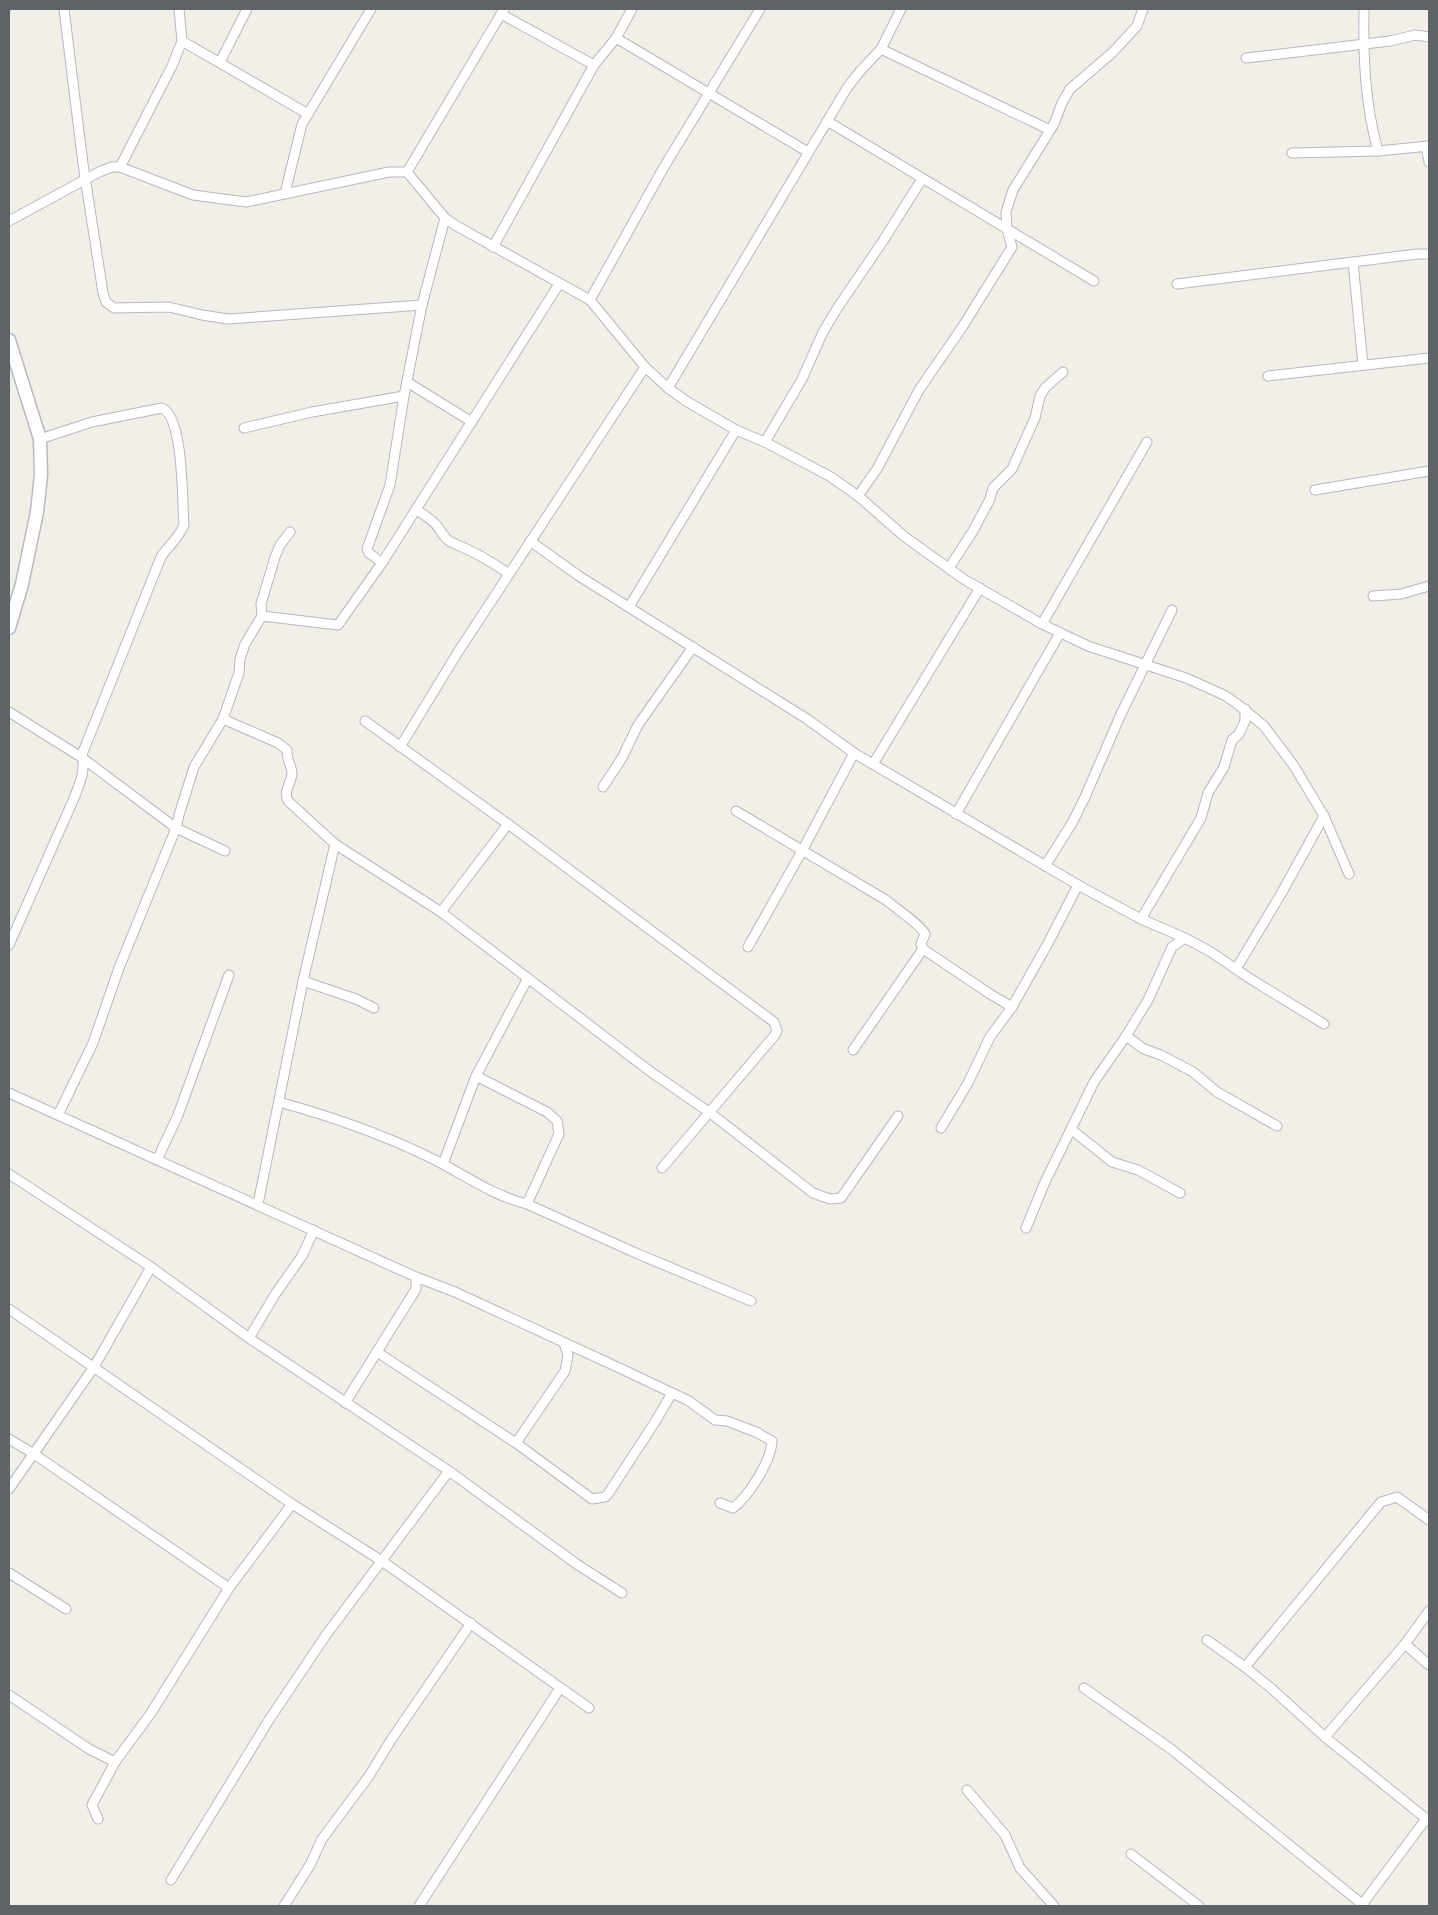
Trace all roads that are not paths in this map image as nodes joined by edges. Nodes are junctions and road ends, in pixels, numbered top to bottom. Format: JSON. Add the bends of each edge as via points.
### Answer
{"nodes":[{"id":1,"x":64,"y":9,"type":"edge"},
{"id":2,"x":179,"y":9,"type":"edge"},
{"id":3,"x":247,"y":9,"type":"edge"},
{"id":4,"x":371,"y":9,"type":"edge"},
{"id":5,"x":632,"y":9,"type":"edge"},
{"id":6,"x":760,"y":9,"type":"edge"},
{"id":7,"x":901,"y":9,"type":"edge"},
{"id":8,"x":1143,"y":9,"type":"edge"},
{"id":9,"x":1364,"y":9,"type":"edge"},
{"id":10,"x":502,"y":11,"type":"edge"},
{"id":11,"x":1429,"y":37,"type":"edge"},
{"id":12,"x":616,"y":38,"type":"junction"},
{"id":13,"x":182,"y":41,"type":"junction"},
{"id":14,"x":1364,"y":44,"type":"junction"},
{"id":15,"x":881,"y":49,"type":"junction"},
{"id":16,"x":1246,"y":58,"type":"dead end"},
{"id":17,"x":220,"y":62,"type":"junction"},
{"id":18,"x":594,"y":66,"type":"junction"},
{"id":19,"x":710,"y":93,"type":"junction"},
{"id":20,"x":308,"y":114,"type":"junction"},
{"id":21,"x":827,"y":121,"type":"junction"},
{"id":22,"x":1050,"y":130,"type":"junction"},
{"id":23,"x":1428,"y":146,"type":"edge"},
{"id":24,"x":1378,"y":151,"type":"junction"},
{"id":25,"x":808,"y":152,"type":"junction"},
{"id":26,"x":1292,"y":153,"type":"dead end"},
{"id":27,"x":1429,"y":162,"type":"edge"},
{"id":28,"x":120,"y":167,"type":"junction"},
{"id":29,"x":407,"y":172,"type":"junction"},
{"id":30,"x":87,"y":179,"type":"junction"},
{"id":31,"x":922,"y":179,"type":"junction"},
{"id":32,"x":285,"y":193,"type":"junction"},
{"id":33,"x":445,"y":218,"type":"junction"},
{"id":34,"x":9,"y":221,"type":"edge"},
{"id":35,"x":1007,"y":229,"type":"junction"},
{"id":36,"x":493,"y":247,"type":"junction"},
{"id":37,"x":1429,"y":254,"type":"edge"},
{"id":38,"x":1353,"y":262,"type":"junction"},
{"id":39,"x":1094,"y":281,"type":"dead end"},
{"id":40,"x":560,"y":284,"type":"junction"},
{"id":41,"x":1177,"y":284,"type":"dead end"},
{"id":42,"x":590,"y":300,"type":"junction"},
{"id":43,"x":422,"y":305,"type":"junction"},
{"id":44,"x":10,"y":347,"type":"edge"},
{"id":45,"x":1429,"y":358,"type":"edge"},
{"id":46,"x":1363,"y":364,"type":"junction"},
{"id":47,"x":646,"y":367,"type":"junction"},
{"id":48,"x":1063,"y":372,"type":"dead end"},
{"id":49,"x":1268,"y":376,"type":"dead end"},
{"id":50,"x":407,"y":382,"type":"junction"},
{"id":51,"x":668,"y":388,"type":"junction"},
{"id":52,"x":404,"y":396,"type":"junction"},
{"id":53,"x":472,"y":422,"type":"junction"},
{"id":54,"x":244,"y":428,"type":"dead end"},
{"id":55,"x":736,"y":430,"type":"junction"},
{"id":56,"x":40,"y":439,"type":"junction"},
{"id":57,"x":765,"y":442,"type":"junction"},
{"id":58,"x":1147,"y":442,"type":"dead end"},
{"id":59,"x":1429,"y":471,"type":"edge"},
{"id":60,"x":1315,"y":490,"type":"dead end"},
{"id":61,"x":858,"y":496,"type":"junction"},
{"id":62,"x":416,"y":509,"type":"junction"},
{"id":63,"x":290,"y":532,"type":"dead end"},
{"id":64,"x":530,"y":541,"type":"junction"},
{"id":65,"x":382,"y":563,"type":"junction"},
{"id":66,"x":949,"y":568,"type":"junction"},
{"id":67,"x":508,"y":574,"type":"junction"},
{"id":68,"x":1429,"y":586,"type":"edge"},
{"id":69,"x":980,"y":588,"type":"junction"},
{"id":70,"x":1373,"y":596,"type":"dead end"},
{"id":71,"x":630,"y":607,"type":"junction"},
{"id":72,"x":1172,"y":610,"type":"dead end"},
{"id":73,"x":262,"y":616,"type":"junction"},
{"id":74,"x":1042,"y":624,"type":"junction"},
{"id":75,"x":9,"y":628,"type":"edge"},
{"id":76,"x":1060,"y":633,"type":"junction"},
{"id":77,"x":693,"y":647,"type":"junction"},
{"id":78,"x":1146,"y":667,"type":"junction"},
{"id":79,"x":1245,"y":709,"type":"junction"},
{"id":80,"x":9,"y":712,"type":"edge"},
{"id":81,"x":223,"y":719,"type":"junction"},
{"id":82,"x":365,"y":721,"type":"dead end"},
{"id":83,"x":400,"y":747,"type":"junction"},
{"id":84,"x":854,"y":752,"type":"junction"},
{"id":85,"x":81,"y":757,"type":"junction"},
{"id":86,"x":873,"y":764,"type":"junction"},
{"id":87,"x":603,"y":787,"type":"dead end"},
{"id":88,"x":736,"y":811,"type":"dead end"},
{"id":89,"x":956,"y":814,"type":"junction"},
{"id":90,"x":1324,"y":816,"type":"junction"},
{"id":91,"x":508,"y":824,"type":"junction"},
{"id":92,"x":176,"y":828,"type":"junction"},
{"id":93,"x":335,"y":844,"type":"junction"},
{"id":94,"x":225,"y":851,"type":"dead end"},
{"id":95,"x":802,"y":851,"type":"junction"},
{"id":96,"x":1045,"y":866,"type":"junction"},
{"id":97,"x":1349,"y":874,"type":"dead end"},
{"id":98,"x":1078,"y":885,"type":"junction"},
{"id":99,"x":441,"y":912,"type":"junction"},
{"id":100,"x":1141,"y":919,"type":"junction"},
{"id":101,"x":1169,"y":931,"type":"junction"},
{"id":102,"x":1185,"y":938,"type":"junction"},
{"id":103,"x":9,"y":946,"type":"edge"},
{"id":104,"x":748,"y":947,"type":"dead end"},
{"id":105,"x":1172,"y":947,"type":"junction"},
{"id":106,"x":923,"y":949,"type":"junction"},
{"id":107,"x":1236,"y":969,"type":"junction"},
{"id":108,"x":229,"y":975,"type":"dead end"},
{"id":109,"x":528,"y":978,"type":"junction"},
{"id":110,"x":303,"y":981,"type":"junction"},
{"id":111,"x":1012,"y":1007,"type":"junction"},
{"id":112,"x":374,"y":1008,"type":"dead end"},
{"id":113,"x":1324,"y":1024,"type":"dead end"},
{"id":114,"x":1126,"y":1036,"type":"junction"},
{"id":115,"x":853,"y":1050,"type":"dead end"},
{"id":116,"x":476,"y":1076,"type":"junction"},
{"id":117,"x":9,"y":1093,"type":"edge"},
{"id":118,"x":279,"y":1102,"type":"junction"},
{"id":119,"x":710,"y":1112,"type":"junction"},
{"id":120,"x":58,"y":1115,"type":"junction"},
{"id":121,"x":898,"y":1116,"type":"dead end"},
{"id":122,"x":1276,"y":1126,"type":"dead end"},
{"id":123,"x":941,"y":1128,"type":"dead end"},
{"id":124,"x":1072,"y":1130,"type":"junction"},
{"id":125,"x":158,"y":1160,"type":"junction"},
{"id":126,"x":443,"y":1164,"type":"junction"},
{"id":127,"x":662,"y":1168,"type":"dead end"},
{"id":128,"x":9,"y":1174,"type":"edge"},
{"id":129,"x":1180,"y":1193,"type":"dead end"},
{"id":130,"x":258,"y":1204,"type":"junction"},
{"id":131,"x":527,"y":1204,"type":"junction"},
{"id":132,"x":1026,"y":1228,"type":"dead end"},
{"id":133,"x":314,"y":1230,"type":"junction"},
{"id":134,"x":151,"y":1267,"type":"junction"},
{"id":135,"x":416,"y":1277,"type":"junction"},
{"id":136,"x":751,"y":1301,"type":"dead end"},
{"id":137,"x":9,"y":1309,"type":"edge"},
{"id":138,"x":249,"y":1338,"type":"junction"},
{"id":139,"x":564,"y":1343,"type":"junction"},
{"id":140,"x":377,"y":1352,"type":"junction"},
{"id":141,"x":94,"y":1367,"type":"junction"},
{"id":142,"x":672,"y":1393,"type":"junction"},
{"id":143,"x":346,"y":1403,"type":"junction"},
{"id":144,"x":9,"y":1439,"type":"edge"},
{"id":145,"x":516,"y":1443,"type":"junction"},
{"id":146,"x":34,"y":1454,"type":"junction"},
{"id":147,"x":449,"y":1471,"type":"junction"},
{"id":148,"x":9,"y":1489,"type":"edge"},
{"id":149,"x":720,"y":1503,"type":"dead end"},
{"id":150,"x":292,"y":1504,"type":"junction"},
{"id":151,"x":1429,"y":1520,"type":"edge"},
{"id":152,"x":382,"y":1561,"type":"junction"},
{"id":153,"x":9,"y":1572,"type":"edge"},
{"id":154,"x":230,"y":1588,"type":"junction"},
{"id":155,"x":622,"y":1592,"type":"dead end"},
{"id":156,"x":66,"y":1609,"type":"dead end"},
{"id":157,"x":1429,"y":1611,"type":"edge"},
{"id":158,"x":472,"y":1623,"type":"junction"},
{"id":159,"x":1207,"y":1640,"type":"dead end"},
{"id":160,"x":1405,"y":1644,"type":"junction"},
{"id":161,"x":1429,"y":1665,"type":"edge"},
{"id":162,"x":1245,"y":1668,"type":"junction"},
{"id":163,"x":560,"y":1688,"type":"junction"},
{"id":164,"x":1084,"y":1688,"type":"dead end"},
{"id":165,"x":9,"y":1696,"type":"edge"},
{"id":166,"x":589,"y":1708,"type":"dead end"},
{"id":167,"x":1325,"y":1737,"type":"junction"},
{"id":168,"x":115,"y":1762,"type":"junction"},
{"id":169,"x":966,"y":1790,"type":"dead end"},
{"id":170,"x":98,"y":1820,"type":"dead end"},
{"id":171,"x":1428,"y":1820,"type":"edge"},
{"id":172,"x":1131,"y":1854,"type":"dead end"},
{"id":173,"x":171,"y":1880,"type":"dead end"},
{"id":174,"x":1362,"y":1905,"type":"edge"},
{"id":175,"x":284,"y":1906,"type":"edge"},
{"id":176,"x":419,"y":1906,"type":"edge"},
{"id":177,"x":1054,"y":1906,"type":"edge"},
{"id":178,"x":1199,"y":1906,"type":"edge"}],
"edges":[{"from":1,"to":30,"type":"street"},
{"from":2,"to":13,"type":"street"},
{"from":3,"to":17,"type":"street"},
{"from":4,"to":20,"type":"street"},
{"from":5,"to":12,"type":"street"},
{"from":6,"to":19,"type":"street"},
{"from":7,"to":15,"type":"street"},
{"from":8,"to":22,"type":"street","via":[[1137,26],[1113,52],[1070,89]]},
{"from":9,"to":14,"type":"street"},
{"from":10,"to":18,"type":"street"},
{"from":10,"to":29,"type":"street"},
{"from":11,"to":14,"type":"street","via":[[1415,35]]},
{"from":12,"to":18,"type":"street"},
{"from":12,"to":19,"type":"street"},
{"from":13,"to":17,"type":"street"},
{"from":13,"to":28,"type":"street"},
{"from":14,"to":16,"type":"street"},
{"from":14,"to":24,"type":"street","via":[[1366,91]]},
{"from":15,"to":21,"type":"street","via":[[847,88]]},
{"from":15,"to":22,"type":"street"},
{"from":17,"to":20,"type":"street"},
{"from":18,"to":36,"type":"street"},
{"from":19,"to":25,"type":"street"},
{"from":19,"to":42,"type":"street","via":[[664,167]]},
{"from":20,"to":32,"type":"street","via":[[298,136]]},
{"from":21,"to":25,"type":"street"},
{"from":21,"to":31,"type":"street"},
{"from":22,"to":35,"type":"street","via":[[1013,190],[1006,209]]},
{"from":23,"to":24,"type":"street"},
{"from":23,"to":27,"type":"street"},
{"from":24,"to":26,"type":"street"},
{"from":25,"to":51,"type":"street"},
{"from":28,"to":30,"type":"street","via":[[112,167]]},
{"from":28,"to":32,"type":"street","via":[[193,195],[246,202]]},
{"from":29,"to":32,"type":"street","via":[[389,172]]},
{"from":29,"to":33,"type":"street"},
{"from":30,"to":34,"type":"street"},
{"from":30,"to":43,"type":"street","via":[[103,293],[106,302],[114,308],[169,307],[228,320]]},
{"from":31,"to":35,"type":"street"},
{"from":31,"to":57,"type":"street","via":[[823,332],[802,378]]},
{"from":33,"to":36,"type":"street"},
{"from":33,"to":43,"type":"street"},
{"from":35,"to":39,"type":"street"},
{"from":35,"to":61,"type":"street","via":[[1012,247],[1003,264],[919,390],[877,469]]},
{"from":36,"to":40,"type":"street"},
{"from":37,"to":38,"type":"street"},
{"from":38,"to":41,"type":"street"},
{"from":38,"to":46,"type":"street"},
{"from":40,"to":42,"type":"street"},
{"from":40,"to":53,"type":"street"},
{"from":42,"to":47,"type":"street"},
{"from":43,"to":50,"type":"street"},
{"from":44,"to":56,"type":"street"},
{"from":45,"to":46,"type":"street"},
{"from":46,"to":49,"type":"street"},
{"from":47,"to":51,"type":"street"},
{"from":47,"to":64,"type":"street"},
{"from":48,"to":66,"type":"street","via":[[1040,396],[1035,418],[1012,469],[993,488],[973,531]]},
{"from":50,"to":52,"type":"street"},
{"from":50,"to":53,"type":"street"},
{"from":51,"to":55,"type":"street"},
{"from":52,"to":54,"type":"street"},
{"from":52,"to":65,"type":"street","via":[[390,485],[367,549]]},
{"from":53,"to":62,"type":"street"},
{"from":55,"to":57,"type":"street"},
{"from":55,"to":71,"type":"street"},
{"from":56,"to":75,"type":"street","via":[[37,512]]},
{"from":56,"to":85,"type":"street","via":[[92,422],[162,408],[172,418],[182,465],[184,525],[161,558]]},
{"from":57,"to":61,"type":"street","via":[[831,476]]},
{"from":58,"to":74,"type":"street"},
{"from":59,"to":60,"type":"street"},
{"from":61,"to":66,"type":"street","via":[[904,537]]},
{"from":62,"to":65,"type":"street"},
{"from":62,"to":67,"type":"street","via":[[453,543],[473,551]]},
{"from":63,"to":73,"type":"street","via":[[275,557],[261,604]]},
{"from":64,"to":67,"type":"street"},
{"from":64,"to":71,"type":"street","via":[[578,576]]},
{"from":65,"to":73,"type":"street","via":[[338,625]]},
{"from":66,"to":69,"type":"street"},
{"from":67,"to":83,"type":"street"},
{"from":68,"to":70,"type":"street","via":[[1401,594]]},
{"from":69,"to":74,"type":"street"},
{"from":69,"to":86,"type":"street"},
{"from":71,"to":77,"type":"street"},
{"from":72,"to":78,"type":"street"},
{"from":73,"to":81,"type":"street","via":[[245,644]]},
{"from":74,"to":76,"type":"street"},
{"from":76,"to":78,"type":"street"},
{"from":76,"to":89,"type":"street"},
{"from":77,"to":84,"type":"street","via":[[808,718]]},
{"from":77,"to":87,"type":"street","via":[[638,725]]},
{"from":78,"to":79,"type":"street","via":[[1186,678],[1224,695]]},
{"from":78,"to":96,"type":"street","via":[[1072,823]]},
{"from":79,"to":90,"type":"street","via":[[1279,746]]},
{"from":79,"to":100,"type":"street","via":[[1245,721],[1232,740],[1224,767],[1208,793],[1201,818]]},
{"from":80,"to":85,"type":"street"},
{"from":81,"to":92,"type":"street","via":[[194,767]]},
{"from":81,"to":93,"type":"street","via":[[287,750],[292,773],[286,791],[288,801]]},
{"from":82,"to":83,"type":"street"},
{"from":83,"to":91,"type":"street"},
{"from":84,"to":86,"type":"street"},
{"from":84,"to":95,"type":"street"},
{"from":85,"to":92,"type":"street"},
{"from":85,"to":103,"type":"street","via":[[84,766],[75,796]]},
{"from":86,"to":89,"type":"street"},
{"from":88,"to":95,"type":"street"},
{"from":89,"to":96,"type":"street"},
{"from":90,"to":97,"type":"street"},
{"from":90,"to":107,"type":"street"},
{"from":91,"to":99,"type":"street"},
{"from":91,"to":119,"type":"street","via":[[774,1022],[775,1035]]},
{"from":92,"to":94,"type":"street"},
{"from":92,"to":120,"type":"street","via":[[119,968],[93,1043]]},
{"from":93,"to":99,"type":"street"},
{"from":93,"to":110,"type":"street"},
{"from":95,"to":104,"type":"street"},
{"from":95,"to":106,"type":"street","via":[[886,900],[922,928],[925,934],[921,944]]},
{"from":96,"to":98,"type":"street"},
{"from":98,"to":100,"type":"street"},
{"from":98,"to":111,"type":"street"},
{"from":99,"to":109,"type":"street"},
{"from":100,"to":101,"type":"street"},
{"from":101,"to":102,"type":"street"},
{"from":101,"to":105,"type":"street"},
{"from":102,"to":105,"type":"street"},
{"from":102,"to":107,"type":"street"},
{"from":105,"to":114,"type":"street","via":[[1148,1000]]},
{"from":106,"to":111,"type":"street"},
{"from":106,"to":115,"type":"street"},
{"from":107,"to":113,"type":"street"},
{"from":108,"to":125,"type":"street","via":[[178,1115]]},
{"from":109,"to":116,"type":"street"},
{"from":109,"to":119,"type":"street"},
{"from":110,"to":112,"type":"street","via":[[347,995]]},
{"from":110,"to":118,"type":"street"},
{"from":111,"to":123,"type":"street","via":[[990,1037]]},
{"from":114,"to":122,"type":"street","via":[[1144,1049],[1193,1072],[1217,1092]]},
{"from":114,"to":124,"type":"street","via":[[1094,1082]]},
{"from":116,"to":126,"type":"street"},
{"from":116,"to":131,"type":"street","via":[[547,1112],[557,1121],[559,1134]]},
{"from":117,"to":120,"type":"street"},
{"from":118,"to":126,"type":"street","via":[[354,1125]]},
{"from":118,"to":130,"type":"street"},
{"from":119,"to":121,"type":"street","via":[[813,1193],[830,1199],[841,1198]]},
{"from":119,"to":127,"type":"street"},
{"from":120,"to":125,"type":"street"},
{"from":124,"to":129,"type":"street","via":[[1112,1162],[1138,1170]]},
{"from":124,"to":132,"type":"street"},
{"from":125,"to":130,"type":"street"},
{"from":126,"to":131,"type":"street","via":[[508,1200]]},
{"from":128,"to":134,"type":"street"},
{"from":130,"to":133,"type":"street"},
{"from":131,"to":136,"type":"street"},
{"from":133,"to":135,"type":"street"},
{"from":133,"to":138,"type":"street","via":[[302,1256]]},
{"from":134,"to":138,"type":"street"},
{"from":134,"to":141,"type":"street"},
{"from":135,"to":139,"type":"street"},
{"from":135,"to":140,"type":"street","via":[[416,1289]]},
{"from":137,"to":141,"type":"street"},
{"from":138,"to":143,"type":"street"},
{"from":139,"to":142,"type":"street"},
{"from":139,"to":145,"type":"street","via":[[568,1355],[564,1371]]},
{"from":140,"to":143,"type":"street"},
{"from":140,"to":145,"type":"street"},
{"from":141,"to":146,"type":"street"},
{"from":141,"to":150,"type":"street"},
{"from":142,"to":145,"type":"street","via":[[605,1498],[592,1499]]},
{"from":142,"to":149,"type":"street","via":[[715,1420],[756,1432],[772,1441],[761,1471],[741,1501],[733,1508]]},
{"from":143,"to":147,"type":"street"},
{"from":144,"to":146,"type":"street"},
{"from":146,"to":148,"type":"street"},
{"from":146,"to":154,"type":"street"},
{"from":147,"to":152,"type":"street"},
{"from":147,"to":155,"type":"street","via":[[578,1565]]},
{"from":150,"to":152,"type":"street"},
{"from":150,"to":154,"type":"street"},
{"from":151,"to":162,"type":"street","via":[[1397,1497],[1381,1502]]},
{"from":152,"to":158,"type":"street"},
{"from":152,"to":173,"type":"street","via":[[326,1635],[269,1720]]},
{"from":153,"to":156,"type":"street"},
{"from":154,"to":168,"type":"street","via":[[151,1713]]},
{"from":157,"to":160,"type":"street"},
{"from":158,"to":163,"type":"street"},
{"from":158,"to":175,"type":"street","via":[[369,1776],[322,1839]]},
{"from":159,"to":162,"type":"street"},
{"from":160,"to":161,"type":"street"},
{"from":160,"to":167,"type":"street"},
{"from":162,"to":167,"type":"street"},
{"from":163,"to":166,"type":"street"},
{"from":163,"to":176,"type":"street"},
{"from":164,"to":174,"type":"street","via":[[1171,1749]]},
{"from":165,"to":168,"type":"street","via":[[88,1749]]},
{"from":167,"to":171,"type":"street"},
{"from":168,"to":170,"type":"street","via":[[92,1805]]},
{"from":169,"to":177,"type":"street","via":[[1005,1835],[1020,1868]]},
{"from":171,"to":174,"type":"street"},
{"from":172,"to":178,"type":"street"}]}
